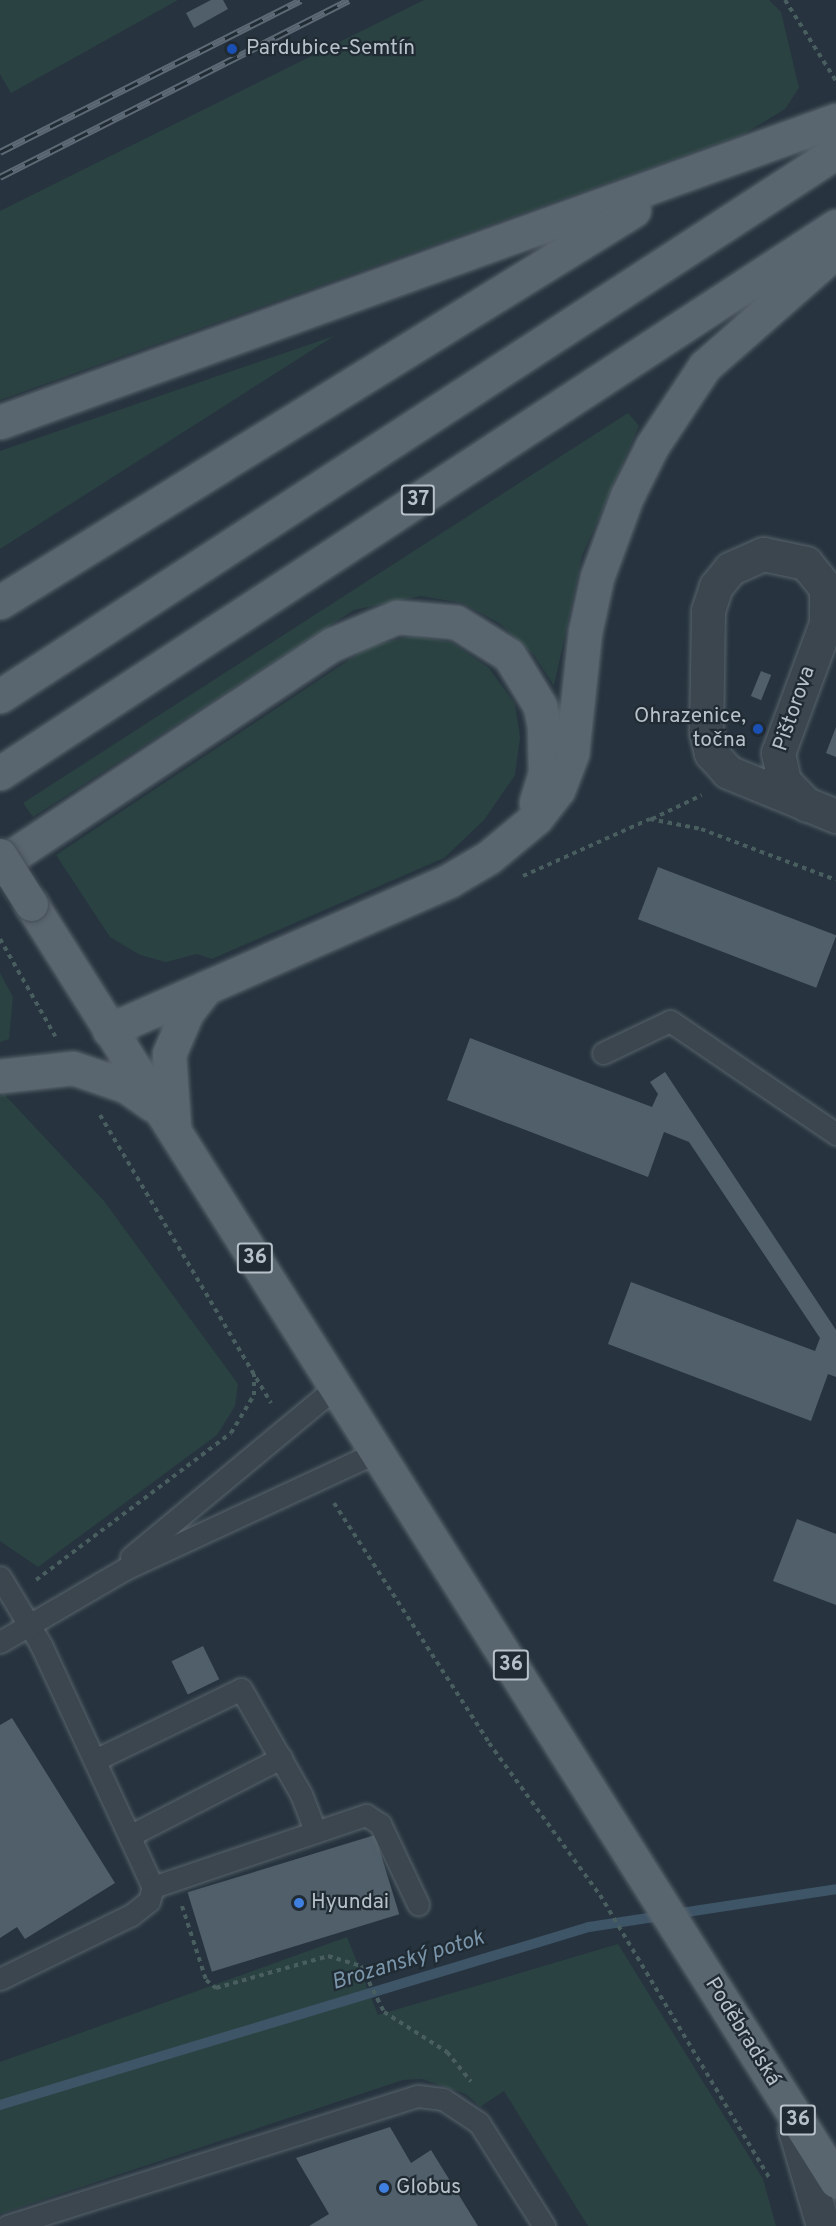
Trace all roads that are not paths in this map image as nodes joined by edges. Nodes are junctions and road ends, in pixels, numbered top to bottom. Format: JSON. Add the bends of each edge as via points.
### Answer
{"nodes":[{"id":1,"x":836,"y":120,"type":"edge"},
{"id":2,"x":836,"y":152,"type":"edge"},
{"id":3,"x":690,"y":176,"type":"junction"},
{"id":4,"x":836,"y":226,"type":"edge"},
{"id":5,"x":836,"y":251,"type":"edge"},
{"id":6,"x":0,"y":422,"type":"edge"},
{"id":7,"x":0,"y":602,"type":"edge"},
{"id":8,"x":831,"y":611,"type":"edge"},
{"id":9,"x":0,"y":696,"type":"edge"},
{"id":10,"x":0,"y":773,"type":"edge"},
{"id":11,"x":825,"y":812,"type":"edge"},
{"id":12,"x":507,"y":844,"type":"junction"},
{"id":13,"x":0,"y":855,"type":"edge"},
{"id":14,"x":0,"y":864,"type":"edge"},
{"id":15,"x":206,"y":988,"type":"junction"},
{"id":16,"x":109,"y":1030,"type":"junction"},
{"id":17,"x":603,"y":1053,"type":"dead end"},
{"id":18,"x":0,"y":1076,"type":"edge"},
{"id":19,"x":174,"y":1130,"type":"junction"},
{"id":20,"x":836,"y":1134,"type":"edge"},
{"id":21,"x":336,"y":1387,"type":"junction"},
{"id":22,"x":377,"y":1452,"type":"junction"},
{"id":23,"x":5,"y":1585,"type":"edge"},
{"id":24,"x":71,"y":1598,"type":"junction"},
{"id":25,"x":29,"y":1624,"type":"junction"},
{"id":26,"x":0,"y":1642,"type":"edge"},
{"id":27,"x":281,"y":1758,"type":"junction"},
{"id":28,"x":95,"y":1760,"type":"junction"},
{"id":29,"x":315,"y":1831,"type":"junction"},
{"id":30,"x":131,"y":1835,"type":"junction"},
{"id":31,"x":153,"y":1887,"type":"junction"},
{"id":32,"x":418,"y":1904,"type":"dead end"},
{"id":33,"x":0,"y":1979,"type":"edge"},
{"id":34,"x":759,"y":2059,"type":"junction"},
{"id":35,"x":836,"y":2181,"type":"edge"},
{"id":36,"x":7,"y":2226,"type":"edge"},
{"id":37,"x":544,"y":2226,"type":"edge"},
{"id":38,"x":823,"y":2226,"type":"edge"}],
"edges":[{"from":1,"to":3,"type":"main road"},
{"from":2,"to":9,"type":"main road"},
{"from":3,"to":6,"type":"main road"},
{"from":3,"to":7,"type":"main road"},
{"from":4,"to":10,"type":"main road","number":"37"},
{"from":5,"to":12,"type":"main road","via":[[705,366],[652,446],[627,496],[597,577],[585,632],[578,732],[565,774],[546,806]]},
{"from":8,"to":11,"type":"street","name":"Pištorova","via":[[778,762],[790,790]]},
{"from":8,"to":11,"type":"street","name":"Pištorova","via":[[822,579],[794,557],[775,554],[746,559],[716,586],[707,623],[706,733],[711,753],[739,778]]},
{"from":12,"to":14,"type":"main road","via":[[529,817],[544,773],[540,706],[509,655],[487,636],[456,622],[407,617],[373,624],[333,644]]},
{"from":12,"to":15,"type":"main road","via":[[450,880]]},
{"from":13,"to":16,"type":"main road","number":"36","bridge":true},
{"from":15,"to":16,"type":"main road"},
{"from":15,"to":19,"type":"main road","via":[[187,1012],[169,1054]]},
{"from":16,"to":19,"type":"main road","number":"36"},
{"from":17,"to":20,"type":"lane","via":[[670,1021]]},
{"from":18,"to":19,"type":"main road","via":[[58,1067],[96,1074],[140,1095]]},
{"from":19,"to":21,"type":"main road","number":"36"},
{"from":21,"to":22,"type":"main road","number":"36"},
{"from":21,"to":24,"type":"lane","via":[[149,1543]]},
{"from":22,"to":24,"type":"lane"},
{"from":22,"to":34,"type":"main road","name":"Poděbradská","number":"36"},
{"from":23,"to":25,"type":"lane"},
{"from":24,"to":25,"type":"lane"},
{"from":25,"to":26,"type":"lane"},
{"from":25,"to":28,"type":"lane"},
{"from":27,"to":28,"type":"lane","via":[[241,1689]]},
{"from":27,"to":29,"type":"lane"},
{"from":27,"to":30,"type":"lane"},
{"from":28,"to":30,"type":"lane"},
{"from":29,"to":31,"type":"lane"},
{"from":29,"to":32,"type":"lane","via":[[362,1815],[374,1817]]},
{"from":30,"to":31,"type":"lane"},
{"from":31,"to":33,"type":"lane","via":[[149,1901],[138,1910]]},
{"from":34,"to":35,"type":"main road","name":"Poděbradská","number":"36"},
{"from":34,"to":38,"type":"street","via":[[798,2134]]},
{"from":36,"to":37,"type":"lane","via":[[410,2098],[443,2099],[467,2110],[487,2132]]}]}
